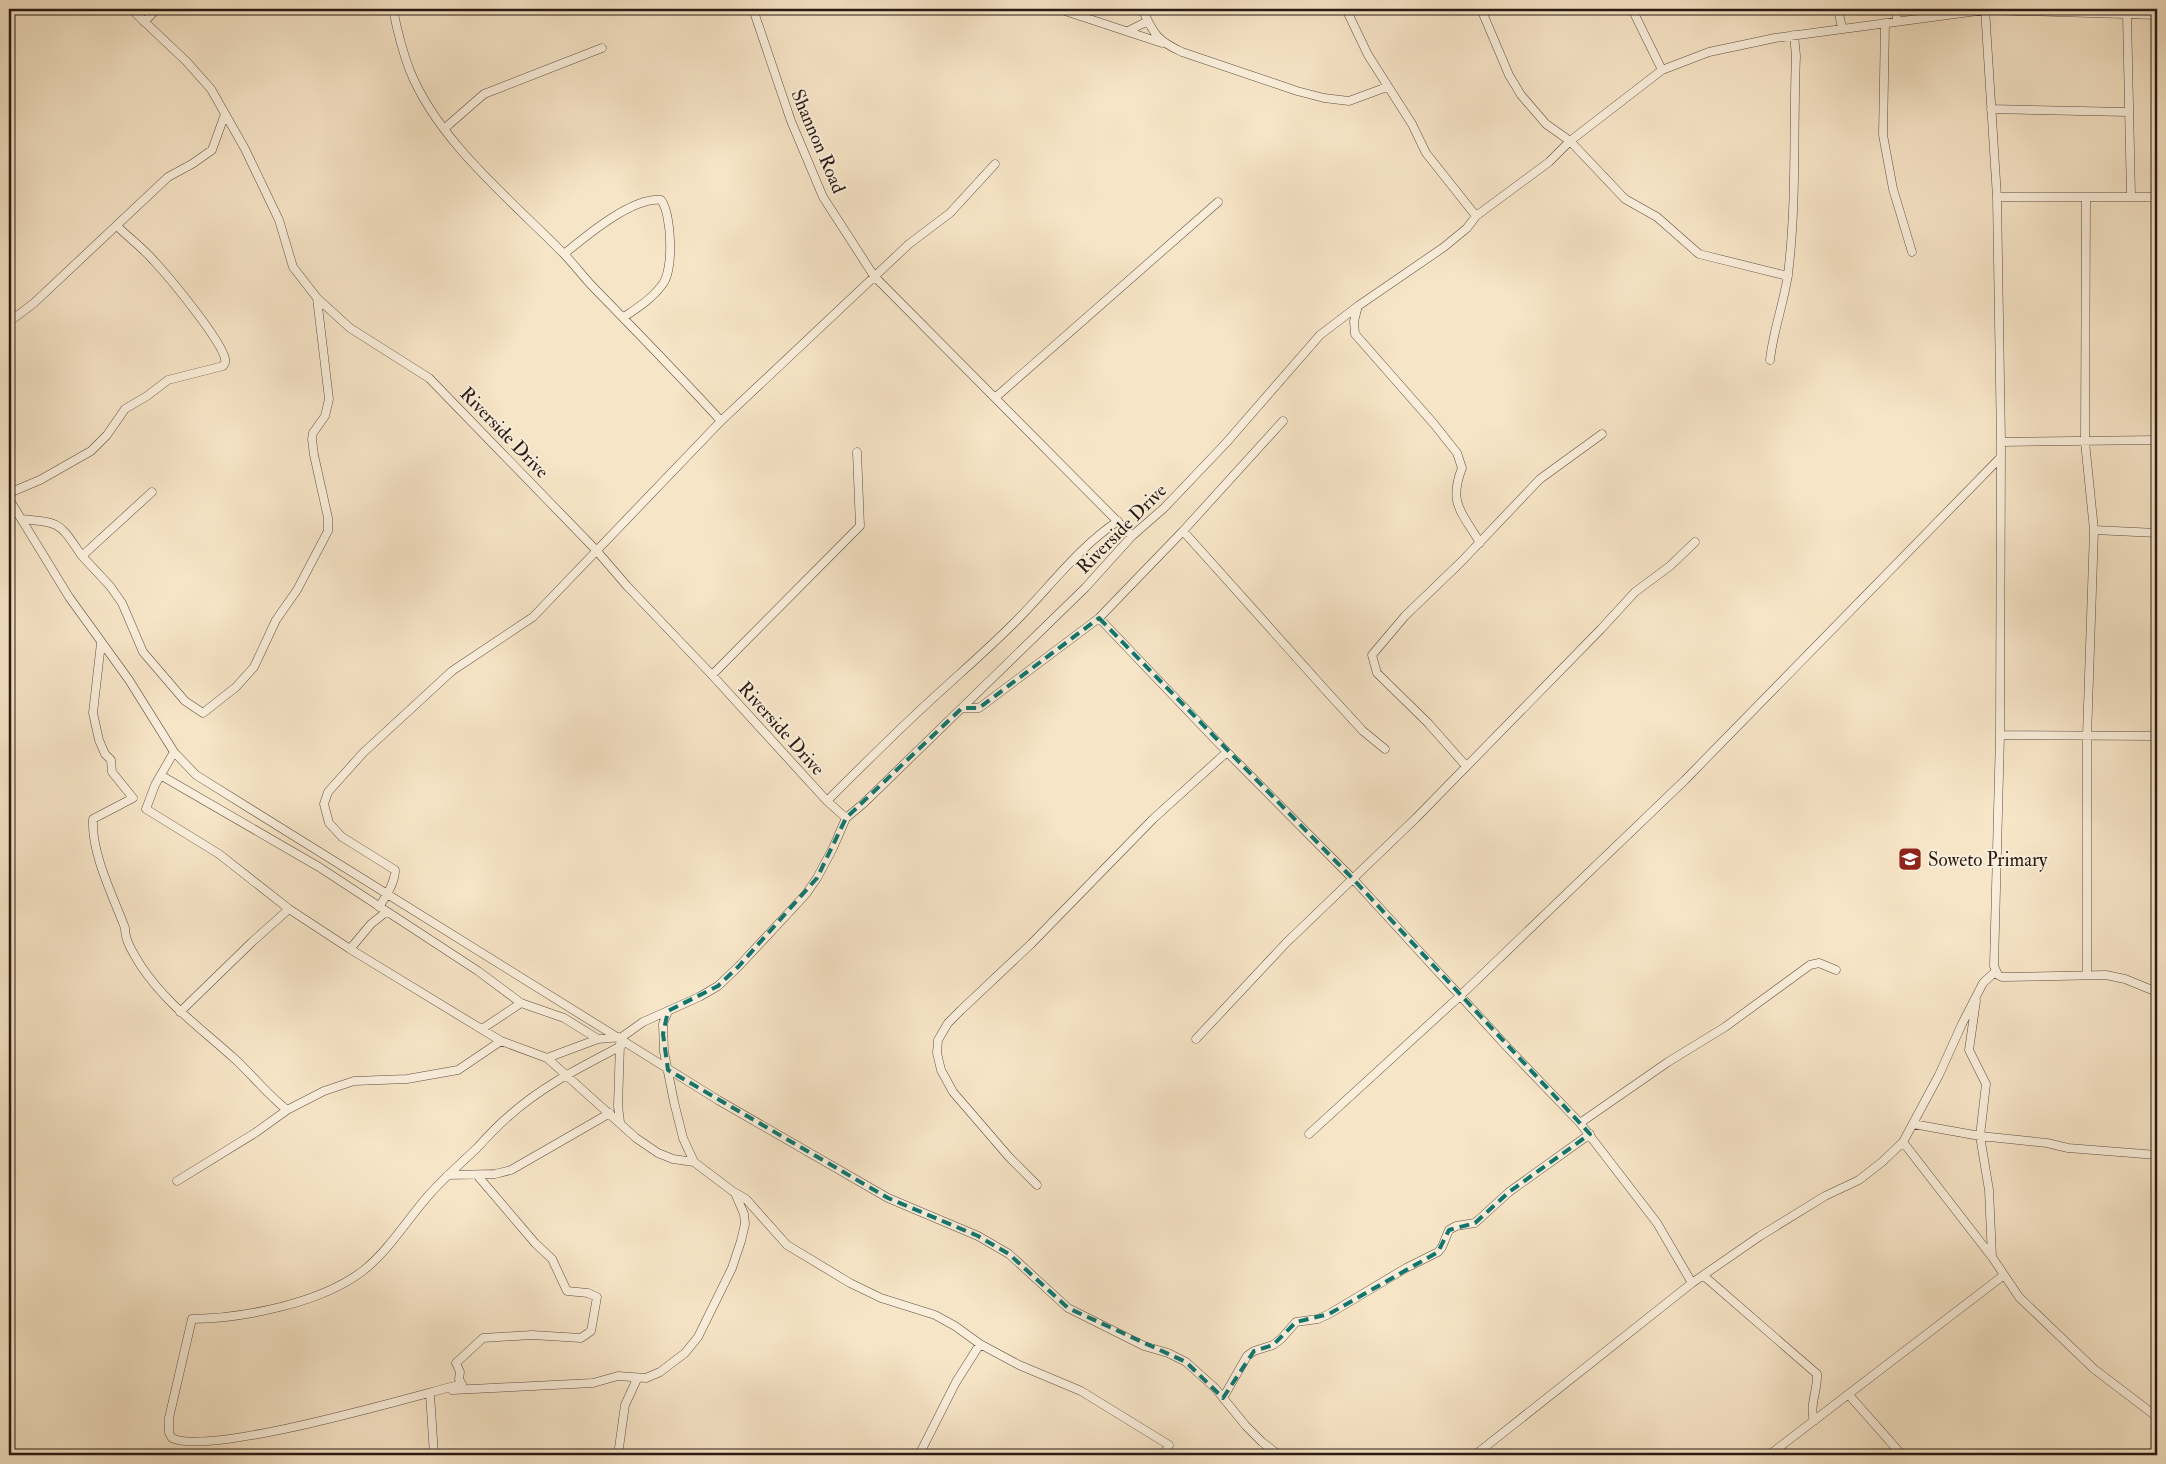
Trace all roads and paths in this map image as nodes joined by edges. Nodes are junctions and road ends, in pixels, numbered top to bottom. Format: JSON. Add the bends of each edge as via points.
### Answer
{"nodes":[{"id":1,"x":131,"y":9,"type":"edge"},
{"id":2,"x":157,"y":9,"type":"edge"},
{"id":3,"x":393,"y":9,"type":"edge"},
{"id":4,"x":755,"y":9,"type":"edge"},
{"id":5,"x":1059,"y":9,"type":"edge"},
{"id":6,"x":1142,"y":9,"type":"edge"},
{"id":7,"x":1346,"y":9,"type":"edge"},
{"id":8,"x":1482,"y":9,"type":"edge"},
{"id":9,"x":1632,"y":9,"type":"edge"},
{"id":10,"x":1838,"y":9,"type":"edge"},
{"id":11,"x":1896,"y":9,"type":"edge"},
{"id":12,"x":1986,"y":9,"type":"edge"},
{"id":13,"x":2091,"y":11,"type":"edge"},
{"id":14,"x":2127,"y":15,"type":"junction"},
{"id":15,"x":2157,"y":15,"type":"edge"},
{"id":16,"x":1148,"y":21,"type":"junction"},
{"id":17,"x":1897,"y":21,"type":"junction"},
{"id":18,"x":144,"y":22,"type":"junction"},
{"id":19,"x":1885,"y":23,"type":"junction"},
{"id":20,"x":1842,"y":28,"type":"junction"},
{"id":21,"x":1128,"y":32,"type":"junction"},
{"id":22,"x":1794,"y":35,"type":"junction"},
{"id":23,"x":1164,"y":43,"type":"junction"},
{"id":24,"x":602,"y":48,"type":"dead end"},
{"id":25,"x":1662,"y":70,"type":"junction"},
{"id":26,"x":1387,"y":87,"type":"junction"},
{"id":27,"x":1991,"y":109,"type":"junction"},
{"id":28,"x":2128,"y":112,"type":"junction"},
{"id":29,"x":225,"y":114,"type":"junction"},
{"id":30,"x":445,"y":128,"type":"junction"},
{"id":31,"x":1570,"y":141,"type":"junction"},
{"id":32,"x":995,"y":164,"type":"dead end"},
{"id":33,"x":1997,"y":196,"type":"junction"},
{"id":34,"x":2131,"y":196,"type":"junction"},
{"id":35,"x":2157,"y":197,"type":"edge"},
{"id":36,"x":2086,"y":198,"type":"junction"},
{"id":37,"x":1218,"y":202,"type":"dead end"},
{"id":38,"x":1476,"y":216,"type":"junction"},
{"id":39,"x":117,"y":226,"type":"junction"},
{"id":40,"x":1912,"y":252,"type":"dead end"},
{"id":41,"x":564,"y":254,"type":"junction"},
{"id":42,"x":874,"y":276,"type":"junction"},
{"id":43,"x":1788,"y":276,"type":"junction"},
{"id":44,"x":318,"y":298,"type":"junction"},
{"id":45,"x":1358,"y":306,"type":"junction"},
{"id":46,"x":624,"y":318,"type":"junction"},
{"id":47,"x":9,"y":322,"type":"edge"},
{"id":48,"x":1770,"y":360,"type":"dead end"},
{"id":49,"x":996,"y":398,"type":"junction"},
{"id":50,"x":722,"y":420,"type":"junction"},
{"id":51,"x":1284,"y":420,"type":"dead end"},
{"id":52,"x":1602,"y":434,"type":"dead end"},
{"id":53,"x":2157,"y":440,"type":"edge"},
{"id":54,"x":2001,"y":442,"type":"junction"},
{"id":55,"x":2085,"y":442,"type":"junction"},
{"id":56,"x":857,"y":452,"type":"dead end"},
{"id":57,"x":2000,"y":458,"type":"junction"},
{"id":58,"x":152,"y":492,"type":"dead end"},
{"id":59,"x":9,"y":493,"type":"edge"},
{"id":60,"x":9,"y":499,"type":"edge"},
{"id":61,"x":22,"y":519,"type":"junction"},
{"id":62,"x":1118,"y":521,"type":"junction"},
{"id":63,"x":2094,"y":530,"type":"junction"},
{"id":64,"x":1184,"y":531,"type":"junction"},
{"id":65,"x":2157,"y":533,"type":"edge"},
{"id":66,"x":1132,"y":536,"type":"junction"},
{"id":67,"x":1695,"y":542,"type":"dead end"},
{"id":68,"x":1480,"y":543,"type":"junction"},
{"id":69,"x":596,"y":550,"type":"junction"},
{"id":70,"x":82,"y":556,"type":"junction"},
{"id":71,"x":1099,"y":618,"type":"junction"},
{"id":72,"x":101,"y":643,"type":"junction"},
{"id":73,"x":712,"y":675,"type":"junction"},
{"id":74,"x":962,"y":708,"type":"junction"},
{"id":75,"x":2000,"y":735,"type":"junction"},
{"id":76,"x":2087,"y":736,"type":"junction"},
{"id":77,"x":2157,"y":736,"type":"edge"},
{"id":78,"x":1385,"y":749,"type":"dead end"},
{"id":79,"x":174,"y":752,"type":"junction"},
{"id":80,"x":1227,"y":752,"type":"junction"},
{"id":81,"x":1466,"y":766,"type":"junction"},
{"id":82,"x":162,"y":776,"type":"junction"},
{"id":83,"x":827,"y":801,"type":"junction"},
{"id":84,"x":846,"y":818,"type":"junction"},
{"id":85,"x":1354,"y":880,"type":"junction"},
{"id":86,"x":388,"y":893,"type":"junction"},
{"id":87,"x":289,"y":909,"type":"junction"},
{"id":88,"x":383,"y":909,"type":"junction"},
{"id":89,"x":350,"y":949,"type":"junction"},
{"id":90,"x":1836,"y":970,"type":"dead end"},
{"id":91,"x":1996,"y":971,"type":"junction"},
{"id":92,"x":2087,"y":975,"type":"junction"},
{"id":93,"x":2157,"y":992,"type":"edge"},
{"id":94,"x":1978,"y":994,"type":"junction"},
{"id":95,"x":1460,"y":996,"type":"junction"},
{"id":96,"x":521,"y":1003,"type":"junction"},
{"id":97,"x":668,"y":1011,"type":"junction"},
{"id":98,"x":180,"y":1012,"type":"junction"},
{"id":99,"x":482,"y":1029,"type":"junction"},
{"id":100,"x":1196,"y":1038,"type":"dead end"},
{"id":101,"x":598,"y":1039,"type":"junction"},
{"id":102,"x":501,"y":1040,"type":"junction"},
{"id":103,"x":620,"y":1042,"type":"junction"},
{"id":104,"x":547,"y":1058,"type":"junction"},
{"id":105,"x":668,"y":1070,"type":"junction"},
{"id":106,"x":564,"y":1075,"type":"junction"},
{"id":107,"x":288,"y":1110,"type":"junction"},
{"id":108,"x":610,"y":1113,"type":"junction"},
{"id":109,"x":620,"y":1122,"type":"junction"},
{"id":110,"x":1580,"y":1123,"type":"junction"},
{"id":111,"x":1913,"y":1124,"type":"junction"},
{"id":112,"x":1309,"y":1134,"type":"dead end"},
{"id":113,"x":1590,"y":1134,"type":"junction"},
{"id":114,"x":1980,"y":1136,"type":"junction"},
{"id":115,"x":1903,"y":1142,"type":"junction"},
{"id":116,"x":2157,"y":1155,"type":"edge"},
{"id":117,"x":694,"y":1162,"type":"junction"},
{"id":118,"x":448,"y":1175,"type":"junction"},
{"id":119,"x":477,"y":1175,"type":"junction"},
{"id":120,"x":176,"y":1181,"type":"dead end"},
{"id":121,"x":1037,"y":1185,"type":"dead end"},
{"id":122,"x":735,"y":1193,"type":"junction"},
{"id":123,"x":1992,"y":1256,"type":"junction"},
{"id":124,"x":2004,"y":1274,"type":"junction"},
{"id":125,"x":1704,"y":1276,"type":"junction"},
{"id":126,"x":1692,"y":1284,"type":"junction"},
{"id":127,"x":980,"y":1344,"type":"junction"},
{"id":128,"x":637,"y":1379,"type":"junction"},
{"id":129,"x":432,"y":1393,"type":"junction"},
{"id":130,"x":1849,"y":1395,"type":"junction"},
{"id":131,"x":1223,"y":1398,"type":"junction"},
{"id":132,"x":2157,"y":1417,"type":"edge"},
{"id":133,"x":1814,"y":1421,"type":"junction"},
{"id":134,"x":434,"y":1455,"type":"edge"},
{"id":135,"x":618,"y":1455,"type":"edge"},
{"id":136,"x":919,"y":1455,"type":"edge"},
{"id":137,"x":1163,"y":1455,"type":"edge"},
{"id":138,"x":1279,"y":1455,"type":"edge"},
{"id":139,"x":1475,"y":1455,"type":"edge"},
{"id":140,"x":1769,"y":1455,"type":"edge"},
{"id":141,"x":1902,"y":1455,"type":"edge"}],
"edges":[{"from":1,"to":18,"type":"street","name":"Riverside Drive"},
{"from":2,"to":18,"type":"street"},
{"from":3,"to":30,"type":"street","via":[[398,37],[411,72]]},
{"from":4,"to":42,"type":"street","name":"Shannon Road","via":[[791,121],[823,197]]},
{"from":5,"to":21,"type":"street"},
{"from":6,"to":16,"type":"street"},
{"from":7,"to":26,"type":"street"},
{"from":8,"to":31,"type":"street","via":[[1509,75],[1521,94],[1546,124]]},
{"from":9,"to":25,"type":"street"},
{"from":10,"to":20,"type":"street"},
{"from":11,"to":17,"type":"street"},
{"from":12,"to":13,"type":"street","name":"Riverside Drive"},
{"from":12,"to":17,"type":"street","name":"Riverside Drive"},
{"from":12,"to":27,"type":"street"},
{"from":13,"to":14,"type":"street","name":"Riverside Drive"},
{"from":14,"to":15,"type":"street","name":"Riverside Drive"},
{"from":14,"to":28,"type":"street"},
{"from":16,"to":21,"type":"street"},
{"from":16,"to":23,"type":"street","via":[[1154,34]]},
{"from":17,"to":19,"type":"street","name":"Riverside Drive"},
{"from":18,"to":29,"type":"street","name":"Riverside Drive","via":[[186,61]]},
{"from":19,"to":20,"type":"street","name":"Riverside Drive"},
{"from":19,"to":40,"type":"street","via":[[1883,135],[1893,189]]},
{"from":20,"to":22,"type":"street","name":"Riverside Drive"},
{"from":21,"to":23,"type":"street"},
{"from":22,"to":25,"type":"street","name":"Riverside Drive","via":[[1710,52]]},
{"from":22,"to":43,"type":"street","via":[[1793,215]]},
{"from":23,"to":26,"type":"street","via":[[1182,52],[1324,98],[1348,101]]},
{"from":24,"to":30,"type":"street","via":[[484,94]]},
{"from":25,"to":31,"type":"street","name":"Riverside Drive"},
{"from":26,"to":38,"type":"street","via":[[1412,124],[1426,153]]},
{"from":27,"to":28,"type":"street"},
{"from":27,"to":33,"type":"street"},
{"from":28,"to":34,"type":"street"},
{"from":29,"to":39,"type":"street","via":[[212,150],[168,177]]},
{"from":29,"to":44,"type":"street","name":"Riverside Drive","via":[[280,220],[293,267]]},
{"from":30,"to":41,"type":"street","via":[[477,167]]},
{"from":31,"to":38,"type":"street","name":"Riverside Drive","via":[[1549,162]]},
{"from":31,"to":43,"type":"street","via":[[1625,199],[1657,217],[1700,254]]},
{"from":32,"to":42,"type":"street","via":[[950,213]]},
{"from":33,"to":36,"type":"street"},
{"from":33,"to":54,"type":"street"},
{"from":34,"to":35,"type":"street"},
{"from":34,"to":36,"type":"street"},
{"from":36,"to":55,"type":"street"},
{"from":37,"to":49,"type":"street"},
{"from":38,"to":45,"type":"street","name":"Riverside Drive","via":[[1444,247]]},
{"from":39,"to":47,"type":"street"},
{"from":39,"to":59,"type":"street","via":[[153,260],[189,303],[216,341],[225,363],[168,380],[125,409],[91,452]]},
{"from":41,"to":46,"type":"street"},
{"from":41,"to":46,"type":"street","via":[[616,214],[652,199],[661,200],[666,207],[669,231],[669,263],[664,284]]},
{"from":42,"to":49,"type":"street","name":"Shannon Road"},
{"from":42,"to":50,"type":"street"},
{"from":43,"to":48,"type":"street"},
{"from":44,"to":69,"type":"street","name":"Riverside Drive","via":[[350,328],[429,378]]},
{"from":44,"to":70,"type":"street","via":[[329,399],[325,416],[312,439],[328,531],[297,590],[276,620],[254,667],[236,687],[203,712],[184,701],[144,652],[122,603]]},
{"from":45,"to":66,"type":"street","name":"Riverside Drive","via":[[1320,335],[1226,443],[1164,508]]},
{"from":45,"to":68,"type":"street","via":[[1355,334],[1457,453],[1462,468],[1456,484],[1456,502]]},
{"from":46,"to":50,"type":"street"},
{"from":49,"to":62,"type":"street","name":"Shannon Road"},
{"from":50,"to":69,"type":"street"},
{"from":51,"to":64,"type":"street"},
{"from":52,"to":68,"type":"street","via":[[1540,479]]},
{"from":53,"to":55,"type":"street"},
{"from":54,"to":55,"type":"street"},
{"from":54,"to":57,"type":"street"},
{"from":55,"to":63,"type":"street"},
{"from":56,"to":73,"type":"street","via":[[860,526]]},
{"from":57,"to":75,"type":"street"},
{"from":57,"to":95,"type":"street","via":[[1685,780]]},
{"from":58,"to":70,"type":"street"},
{"from":60,"to":61,"type":"street"},
{"from":61,"to":70,"type":"street","via":[[52,522],[61,527]]},
{"from":61,"to":72,"type":"street"},
{"from":62,"to":66,"type":"street","name":"Shannon Road"},
{"from":62,"to":83,"type":"street","via":[[1084,548],[992,645]]},
{"from":63,"to":65,"type":"street"},
{"from":63,"to":76,"type":"street"},
{"from":64,"to":71,"type":"street"},
{"from":64,"to":78,"type":"street","via":[[1334,700]]},
{"from":66,"to":74,"type":"street","name":"Riverside Drive","via":[[1085,588]]},
{"from":67,"to":81,"type":"street","via":[[1635,592]]},
{"from":68,"to":81,"type":"street","via":[[1405,616],[1372,655],[1377,673]]},
{"from":69,"to":73,"type":"street","name":"Riverside Drive"},
{"from":69,"to":86,"type":"street","via":[[533,617],[452,671],[364,753],[328,792],[324,804],[329,823],[342,837],[394,869]]},
{"from":71,"to":74,"type":"street","via":[[979,708]]},
{"from":71,"to":80,"type":"street"},
{"from":72,"to":79,"type":"street","via":[[129,680]]},
{"from":72,"to":98,"type":"street","via":[[93,713],[99,740],[105,754],[112,760],[112,772],[133,798],[92,819],[93,838],[131,949],[156,987]]},
{"from":73,"to":83,"type":"street","name":"Riverside Drive"},
{"from":74,"to":84,"type":"street","name":"Riverside Drive"},
{"from":75,"to":76,"type":"street"},
{"from":75,"to":91,"type":"street"},
{"from":76,"to":77,"type":"street"},
{"from":76,"to":92,"type":"street"},
{"from":79,"to":82,"type":"street"},
{"from":79,"to":86,"type":"street","via":[[196,775]]},
{"from":80,"to":85,"type":"street"},
{"from":80,"to":121,"type":"street","via":[[1153,819],[1031,944],[961,1010],[938,1040],[936,1053],[941,1070],[954,1092]]},
{"from":81,"to":85,"type":"street"},
{"from":82,"to":87,"type":"street","via":[[146,809],[219,854]]},
{"from":82,"to":88,"type":"street","via":[[306,859]]},
{"from":83,"to":84,"type":"street","name":"Riverside Drive"},
{"from":84,"to":97,"type":"street","via":[[817,878],[794,908],[718,986]]},
{"from":85,"to":95,"type":"street"},
{"from":85,"to":100,"type":"street","via":[[1286,943]]},
{"from":86,"to":88,"type":"street"},
{"from":86,"to":103,"type":"street"},
{"from":87,"to":89,"type":"street"},
{"from":87,"to":98,"type":"street"},
{"from":88,"to":89,"type":"street"},
{"from":88,"to":96,"type":"street"},
{"from":89,"to":99,"type":"street"},
{"from":90,"to":110,"type":"street","via":[[1819,963],[1810,965],[1725,1027]]},
{"from":91,"to":92,"type":"street","via":[[2002,977]]},
{"from":91,"to":94,"type":"street","via":[[1983,983]]},
{"from":92,"to":93,"type":"street","via":[[2124,979]]},
{"from":94,"to":111,"type":"street"},
{"from":94,"to":114,"type":"street","via":[[1969,1050],[1986,1084]]},
{"from":95,"to":110,"type":"street"},
{"from":95,"to":112,"type":"street"},
{"from":96,"to":99,"type":"street"},
{"from":96,"to":101,"type":"street","via":[[564,1018]]},
{"from":97,"to":103,"type":"street","via":[[636,1026]]},
{"from":97,"to":105,"type":"street","via":[[663,1024]]},
{"from":98,"to":107,"type":"street"},
{"from":99,"to":102,"type":"street"},
{"from":101,"to":103,"type":"street"},
{"from":101,"to":104,"type":"street"},
{"from":102,"to":104,"type":"street"},
{"from":102,"to":107,"type":"street","via":[[458,1070],[408,1079],[354,1081]]},
{"from":103,"to":105,"type":"street"},
{"from":103,"to":106,"type":"street"},
{"from":103,"to":109,"type":"street"},
{"from":104,"to":106,"type":"street"},
{"from":105,"to":117,"type":"street","via":[[683,1138]]},
{"from":105,"to":131,"type":"street","via":[[888,1198],[978,1236],[1009,1254],[1068,1308],[1144,1346],[1186,1362]]},
{"from":106,"to":108,"type":"street"},
{"from":106,"to":118,"type":"street","via":[[507,1118]]},
{"from":107,"to":120,"type":"street"},
{"from":108,"to":109,"type":"street"},
{"from":108,"to":119,"type":"street","via":[[516,1167],[495,1174]]},
{"from":109,"to":117,"type":"street","via":[[658,1153]]},
{"from":110,"to":113,"type":"street"},
{"from":111,"to":114,"type":"street"},
{"from":111,"to":115,"type":"street"},
{"from":113,"to":126,"type":"street","via":[[1657,1223]]},
{"from":113,"to":131,"type":"street","via":[[1509,1192],[1475,1223],[1449,1230],[1438,1252],[1329,1314],[1296,1322],[1281,1339],[1247,1356]]},
{"from":114,"to":116,"type":"street","via":[[2018,1138],[2091,1151]]},
{"from":114,"to":123,"type":"street","via":[[1989,1190]]},
{"from":115,"to":123,"type":"street"},
{"from":115,"to":125,"type":"street","via":[[1870,1173],[1801,1210]]},
{"from":117,"to":122,"type":"street"},
{"from":118,"to":119,"type":"street"},
{"from":118,"to":129,"type":"street","via":[[375,1260],[347,1281],[296,1302],[255,1313],[192,1319],[172,1399],[169,1433],[174,1440],[186,1442],[244,1436],[332,1419]]},
{"from":119,"to":129,"type":"street","via":[[535,1243],[552,1258],[567,1291],[597,1297],[591,1330],[581,1338],[532,1335],[484,1338],[456,1363],[462,1384]]},
{"from":122,"to":127,"type":"street","via":[[746,1199],[786,1245],[881,1298],[935,1315]]},
{"from":122,"to":128,"type":"street","via":[[745,1224],[732,1268],[717,1301],[698,1337],[684,1353],[652,1376]]},
{"from":123,"to":124,"type":"street"},
{"from":124,"to":130,"type":"street"},
{"from":124,"to":132,"type":"street","via":[[2019,1297],[2094,1369]]},
{"from":125,"to":126,"type":"street"},
{"from":125,"to":133,"type":"street","via":[[1817,1374],[1811,1406]]},
{"from":126,"to":139,"type":"street"},
{"from":127,"to":136,"type":"street","via":[[956,1382]]},
{"from":127,"to":137,"type":"street","via":[[1080,1391],[1168,1445]]},
{"from":128,"to":129,"type":"street","via":[[618,1376],[593,1383]]},
{"from":128,"to":135,"type":"street","via":[[623,1412]]},
{"from":129,"to":134,"type":"street"},
{"from":130,"to":133,"type":"street"},
{"from":130,"to":141,"type":"street"},
{"from":131,"to":138,"type":"street","via":[[1246,1426]]},
{"from":133,"to":140,"type":"street"}]}
